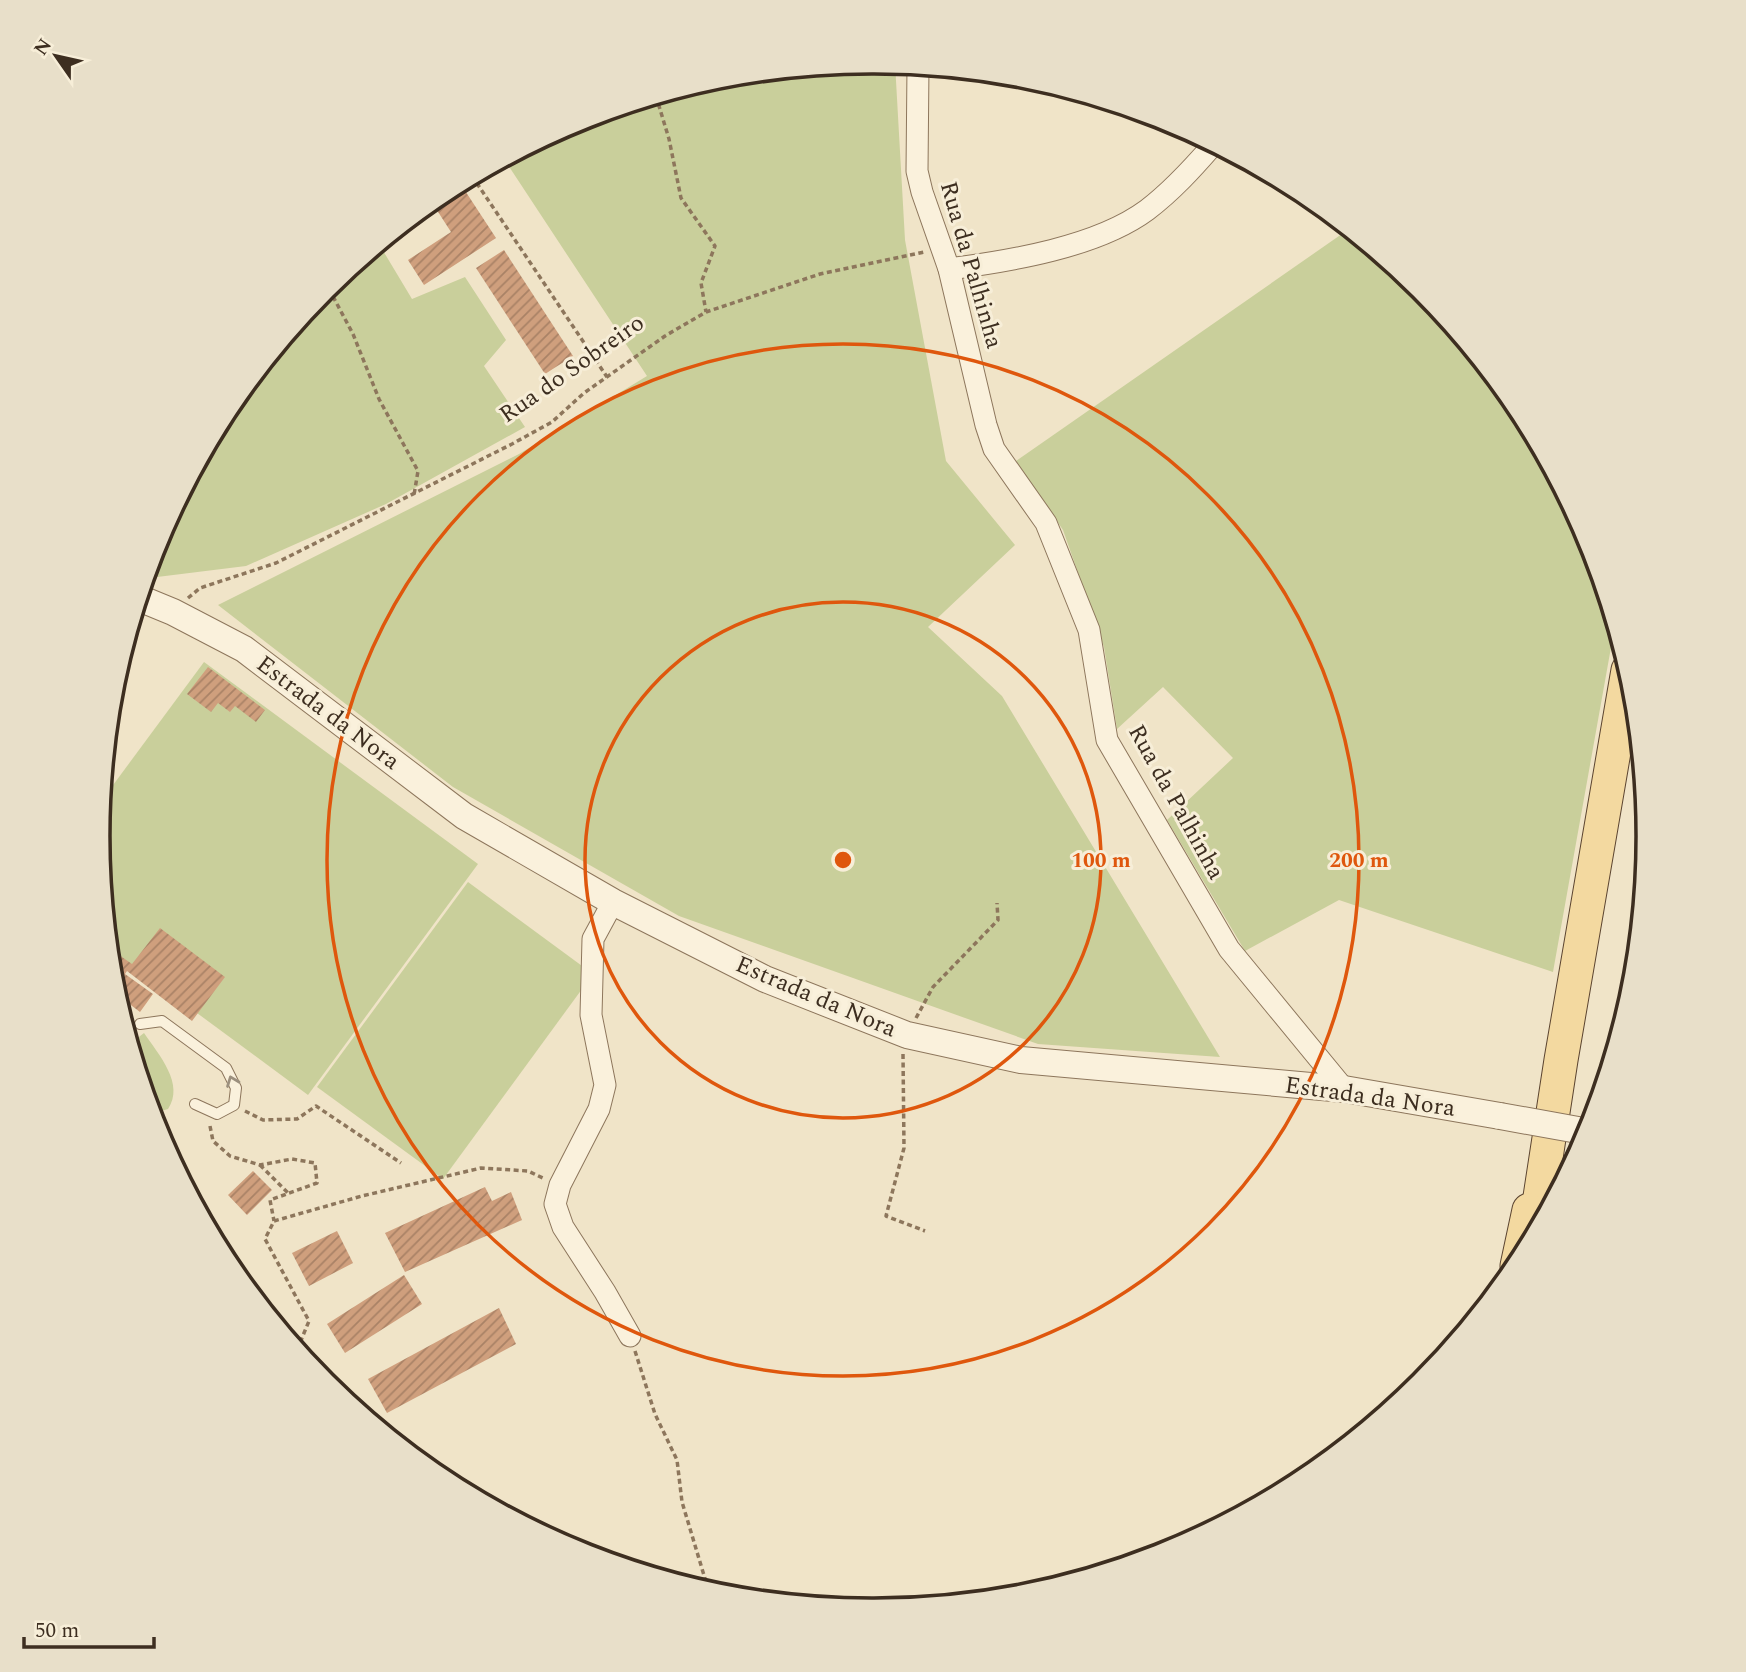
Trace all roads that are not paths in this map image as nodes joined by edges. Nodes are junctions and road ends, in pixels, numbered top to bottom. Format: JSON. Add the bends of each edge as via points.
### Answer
{"nodes":[{"id":1,"x":918,"y":75,"type":"edge"},
{"id":2,"x":1210,"y":152,"type":"edge"},
{"id":3,"x":949,"y":269,"type":"junction"},
{"id":4,"x":148,"y":602,"type":"edge"},
{"id":5,"x":1623,"y":699,"type":"edge"},
{"id":6,"x":613,"y":902,"type":"junction"},
{"id":7,"x":140,"y":1024,"type":"dead end"},
{"id":8,"x":1561,"y":1060,"type":"junction"},
{"id":9,"x":1344,"y":1089,"type":"junction"},
{"id":10,"x":195,"y":1104,"type":"road end"},
{"id":11,"x":1576,"y":1130,"type":"edge"},
{"id":12,"x":1538,"y":1207,"type":"edge"},
{"id":13,"x":1524,"y":1231,"type":"edge"},
{"id":14,"x":630,"y":1336,"type":"road end"}],
"edges":[{"from":1,"to":3,"type":"street","name":"Rua da Palhinha","via":[[918,171]]},
{"from":2,"to":3,"type":"street","via":[[1145,211],[1101,235],[1006,262]]},
{"from":3,"to":9,"type":"street","name":"Rua da Palhinha","via":[[995,449],[1046,523],[1089,630],[1107,740],[1229,949]]},
{"from":4,"to":6,"type":"street","name":"Estrada da Nora","via":[[244,649],[464,816]]},
{"from":5,"to":8,"type":"main road"},
{"from":6,"to":9,"type":"street","name":"Estrada da Nora","via":[[765,979],[907,1035],[1021,1060]]},
{"from":6,"to":14,"type":"street","via":[[593,939],[591,1015],[605,1085],[599,1109],[555,1204],[564,1227]]},
{"from":10,"to":7,"type":"lane","one_way":true,"via":[[216,1114],[234,1105],[236,1088],[226,1068],[162,1021]]},
{"from":8,"to":12,"type":"main road"},
{"from":8,"to":13,"type":"main road"},
{"from":9,"to":11,"type":"street","name":"Estrada da Nora","bridge":true}]}
